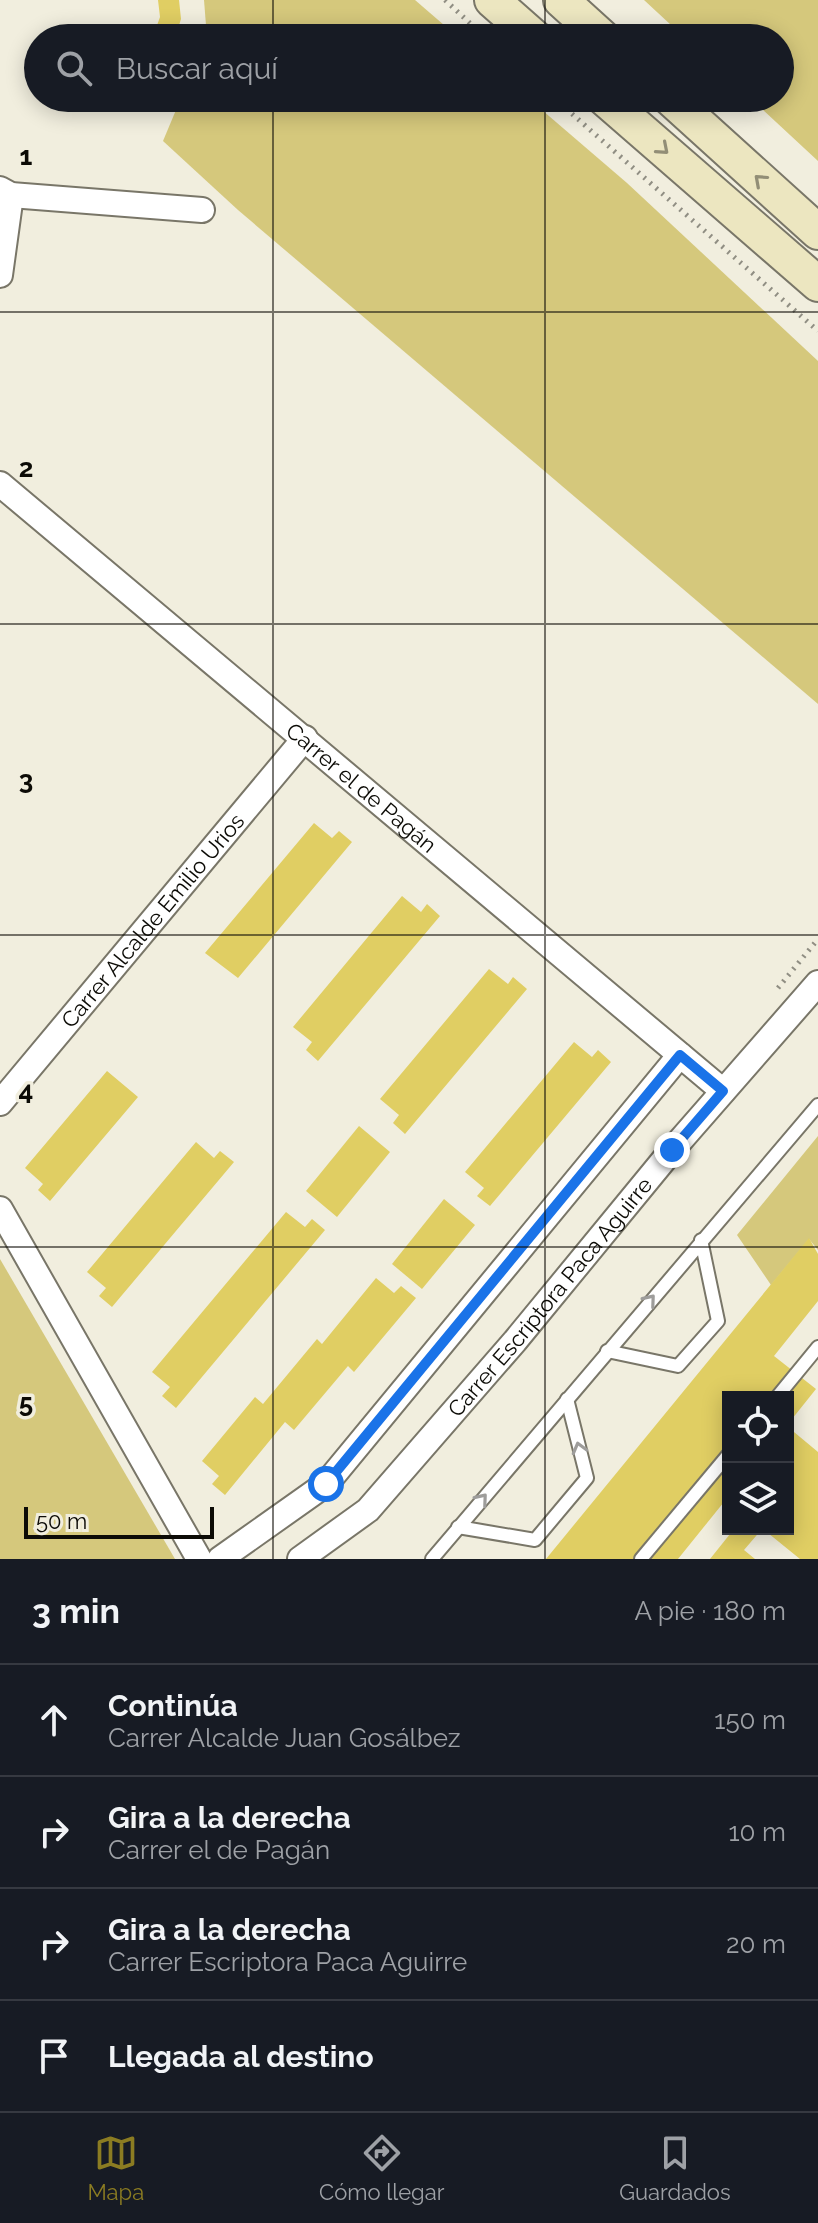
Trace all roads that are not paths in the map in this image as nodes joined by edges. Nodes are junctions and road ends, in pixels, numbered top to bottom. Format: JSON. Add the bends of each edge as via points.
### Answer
{"nodes":[{"id":1,"x":561,"y":0,"type":"edge"},
{"id":2,"x":485,"y":15,"type":"edge"},
{"id":3,"x":505,"y":24,"type":"edge"},
{"id":4,"x":588,"y":24,"type":"edge"},
{"id":5,"x":620,"y":112,"type":"edge"},
{"id":6,"x":685,"y":112,"type":"edge"},
{"id":7,"x":6,"y":192,"type":"edge"},
{"id":8,"x":202,"y":210,"type":"dead end"},
{"id":9,"x":818,"y":232,"type":"edge"},
{"id":10,"x":0,"y":275,"type":"edge"},
{"id":11,"x":818,"y":284,"type":"edge"},
{"id":12,"x":0,"y":484,"type":"edge"},
{"id":13,"x":305,"y":738,"type":"junction"},
{"id":14,"x":818,"y":983,"type":"edge"},
{"id":15,"x":680,"y":1055,"type":"junction"},
{"id":16,"x":723,"y":1091,"type":"junction"},
{"id":17,"x":0,"y":1103,"type":"edge"},
{"id":18,"x":818,"y":1105,"type":"edge"},
{"id":19,"x":0,"y":1209,"type":"edge"},
{"id":20,"x":701,"y":1240,"type":"junction"},
{"id":21,"x":818,"y":1347,"type":"edge"},
{"id":22,"x":607,"y":1351,"type":"junction"},
{"id":23,"x":813,"y":1362,"type":"edge"},
{"id":24,"x":783,"y":1391,"type":"edge"},
{"id":25,"x":567,"y":1399,"type":"junction"},
{"id":26,"x":722,"y":1462,"type":"edge"},
{"id":27,"x":458,"y":1527,"type":"junction"},
{"id":28,"x":199,"y":1559,"type":"edge"},
{"id":29,"x":220,"y":1559,"type":"edge"},
{"id":30,"x":300,"y":1559,"type":"edge"},
{"id":31,"x":432,"y":1559,"type":"edge"},
{"id":32,"x":641,"y":1559,"type":"edge"}],
"edges":[{"from":1,"to":4,"type":"main road"},
{"from":2,"to":3,"type":"main road"},
{"from":5,"to":11,"type":"main road","one_way":true},
{"from":9,"to":6,"type":"main road","one_way":true},
{"from":7,"to":8,"type":"street"},
{"from":7,"to":10,"type":"street"},
{"from":12,"to":13,"type":"street","name":"Carrer el de Pagán"},
{"from":13,"to":15,"type":"street","name":"Carrer el de Pagán"},
{"from":13,"to":17,"type":"street","name":"Carrer Alcalde Emilio Urios"},
{"from":14,"to":16,"type":"street","name":"Carrer Escriptora Paca Aguirre"},
{"from":15,"to":16,"type":"street","name":"Carrer el de Pagán"},
{"from":15,"to":29,"type":"street","via":[[326,1484]]},
{"from":16,"to":30,"type":"street","name":"Carrer Escriptora Paca Aguirre","via":[[368,1510]]},
{"from":18,"to":20,"type":"lane"},
{"from":19,"to":28,"type":"street"},
{"from":22,"to":20,"type":"lane","one_way":true},
{"from":20,"to":22,"type":"lane","via":[[718,1321],[678,1366]]},
{"from":21,"to":23,"type":"lane"},
{"from":22,"to":25,"type":"lane"},
{"from":23,"to":24,"type":"lane"},
{"from":27,"to":25,"type":"lane","one_way":true},
{"from":27,"to":25,"type":"lane","one_way":true,"via":[[535,1540],[587,1478]]},
{"from":26,"to":32,"type":"lane"},
{"from":27,"to":31,"type":"lane"}]}
